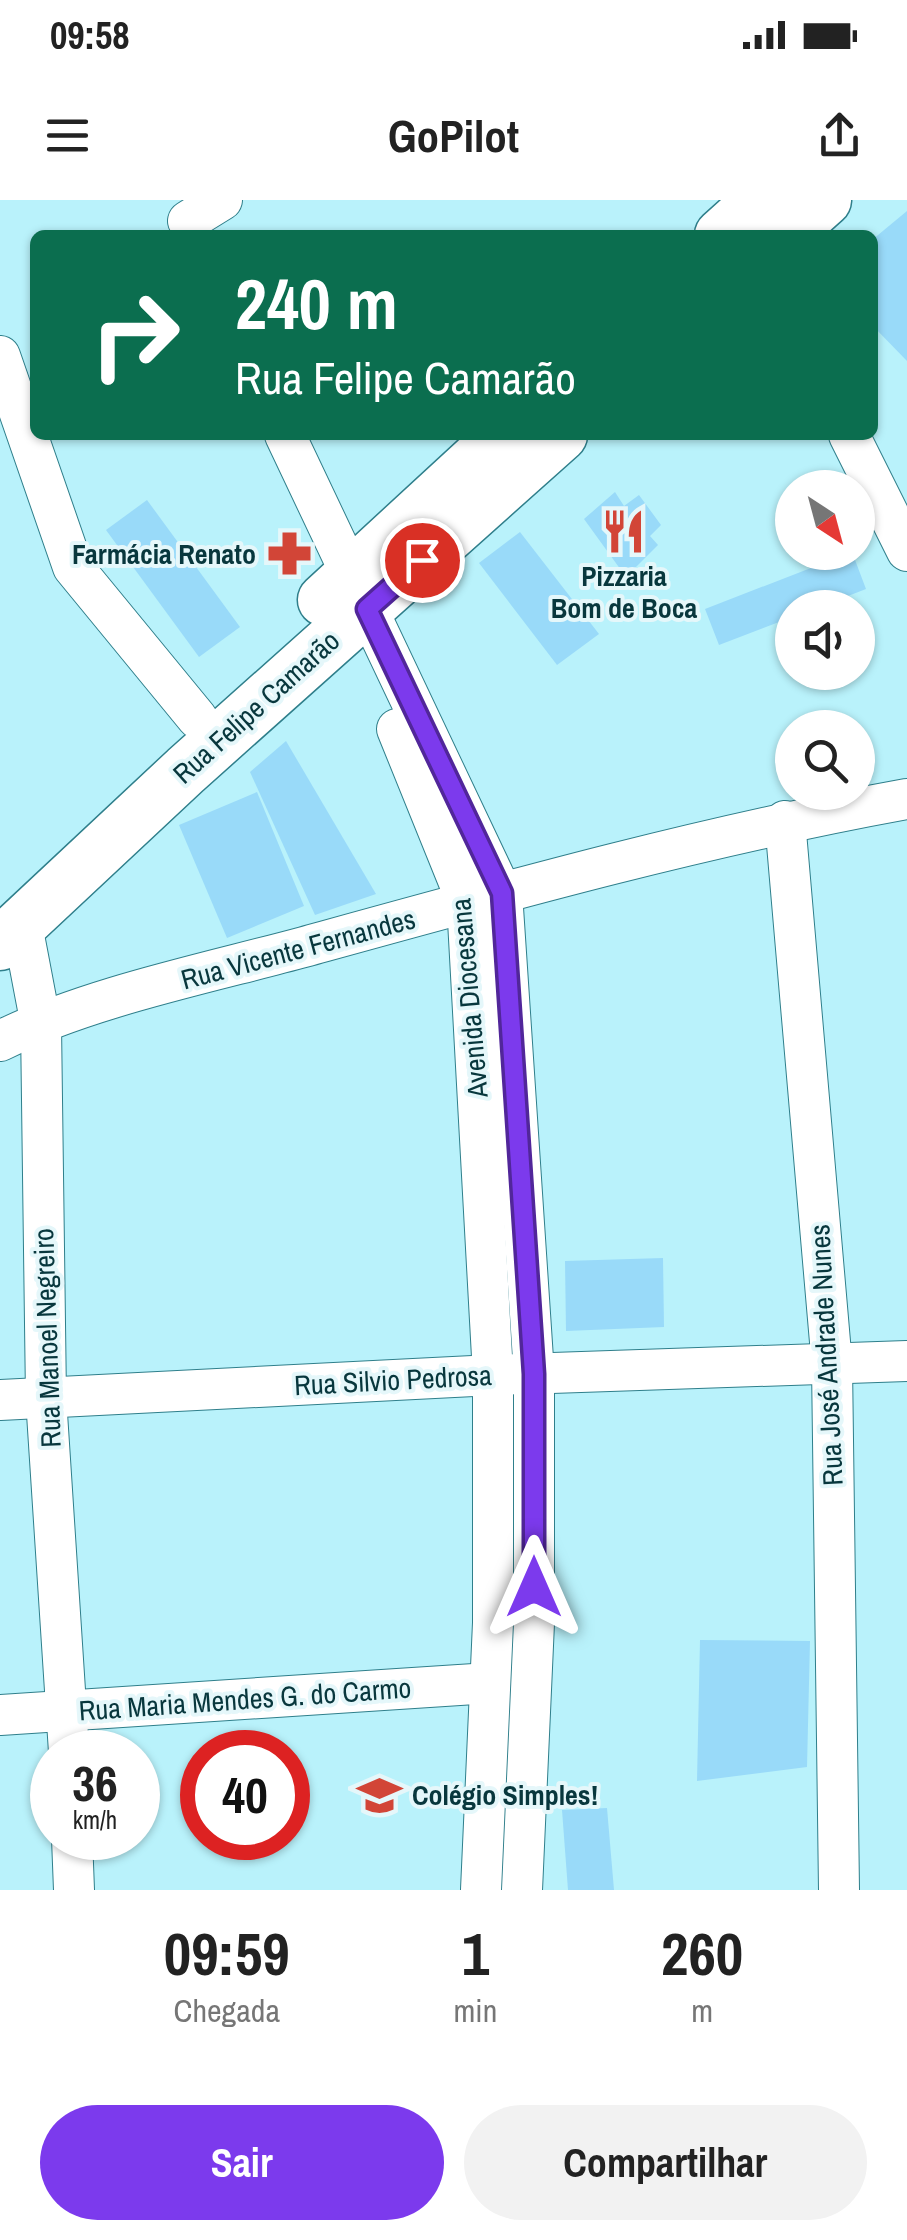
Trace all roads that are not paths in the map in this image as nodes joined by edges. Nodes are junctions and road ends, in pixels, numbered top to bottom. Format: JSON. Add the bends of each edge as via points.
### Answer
{"nodes":[{"id":1,"x":222,"y":200,"type":"edge"},
{"id":2,"x":760,"y":200,"type":"edge"},
{"id":3,"x":825,"y":200,"type":"edge"},
{"id":4,"x":187,"y":218,"type":"edge"},
{"id":5,"x":727,"y":230,"type":"edge"},
{"id":6,"x":792,"y":230,"type":"edge"},
{"id":7,"x":0,"y":356,"type":"edge"},
{"id":8,"x":287,"y":440,"type":"edge"},
{"id":9,"x":499,"y":440,"type":"edge"},
{"id":10,"x":554,"y":440,"type":"edge"},
{"id":11,"x":851,"y":440,"type":"edge"},
{"id":12,"x":907,"y":552,"type":"edge"},
{"id":13,"x":356,"y":602,"type":"junction"},
{"id":14,"x":197,"y":718,"type":"junction"},
{"id":15,"x":907,"y":799,"type":"edge"},
{"id":16,"x":785,"y":821,"type":"junction"},
{"id":17,"x":484,"y":898,"type":"junction"},
{"id":18,"x":7,"y":926,"type":"edge"},
{"id":19,"x":41,"y":1025,"type":"junction"},
{"id":20,"x":0,"y":1041,"type":"edge"},
{"id":21,"x":907,"y":1361,"type":"edge"},
{"id":22,"x":832,"y":1365,"type":"junction"},
{"id":23,"x":534,"y":1374,"type":"junction"},
{"id":24,"x":492,"y":1375,"type":"junction"},
{"id":25,"x":46,"y":1398,"type":"junction"},
{"id":26,"x":0,"y":1400,"type":"edge"},
{"id":27,"x":493,"y":1623,"type":"junction"},
{"id":28,"x":534,"y":1623,"type":"junction"},
{"id":29,"x":490,"y":1683,"type":"junction"},
{"id":30,"x":68,"y":1710,"type":"junction"},
{"id":31,"x":0,"y":1715,"type":"edge"},
{"id":32,"x":68,"y":1730,"type":"edge"},
{"id":33,"x":73,"y":1860,"type":"edge"},
{"id":34,"x":74,"y":1890,"type":"edge"},
{"id":35,"x":481,"y":1890,"type":"edge"},
{"id":36,"x":522,"y":1890,"type":"edge"},
{"id":37,"x":839,"y":1890,"type":"edge"}],
"edges":[{"from":1,"to":4,"type":"street"},
{"from":2,"to":5,"type":"main road"},
{"from":3,"to":6,"type":"main road"},
{"from":7,"to":14,"type":"street","via":[[72,567]]},
{"from":8,"to":13,"type":"street","name":"Avenida Diocesana"},
{"from":9,"to":13,"type":"main road","name":"Rua Felipe Camarão"},
{"from":10,"to":13,"type":"main road","name":"Rua Felipe Camarão"},
{"from":11,"to":12,"type":"street"},
{"from":13,"to":14,"type":"main road","name":"Rua Felipe Camarão"},
{"from":13,"to":17,"type":"street","name":"Avenida Diocesana"},
{"from":13,"to":18,"type":"main road","name":"Rua Felipe Camarão"},
{"from":14,"to":18,"type":"main road","name":"Rua Felipe Camarão"},
{"from":15,"to":16,"type":"street","name":"Rua Vicente Fernandes"},
{"from":16,"to":17,"type":"street","name":"Rua Vicente Fernandes"},
{"from":16,"to":22,"type":"street","name":"Rua José Andrade Nunes"},
{"from":17,"to":19,"type":"street","name":"Rua Vicente Fernandes"},
{"from":17,"to":23,"type":"street","name":"Avenida Diocesana"},
{"from":17,"to":24,"type":"street","name":"Avenida Diocesana"},
{"from":18,"to":19,"type":"street","name":"Rua Manoel Negreiro"},
{"from":19,"to":20,"type":"street"},
{"from":19,"to":25,"type":"street","name":"Rua Manoel Negreiro"},
{"from":21,"to":22,"type":"street","name":"Rua Silvio Pedrosa"},
{"from":22,"to":23,"type":"street","name":"Rua Silvio Pedrosa"},
{"from":22,"to":37,"type":"street","name":"Rua José Andrade Nunes"},
{"from":23,"to":24,"type":"street","name":"Rua Silvio Pedrosa"},
{"from":23,"to":28,"type":"street","name":"Avenida Diocesana"},
{"from":24,"to":25,"type":"street","name":"Rua Silvio Pedrosa"},
{"from":24,"to":27,"type":"street","name":"Avenida Diocesana"},
{"from":25,"to":26,"type":"street","name":"Rua Silvio Pedrosa"},
{"from":25,"to":30,"type":"street","name":"Rua Manoel Negreiro"},
{"from":27,"to":28,"type":"street"},
{"from":27,"to":29,"type":"street","name":"Avenida Diocesana"},
{"from":28,"to":36,"type":"street","name":"Avenida Diocesana"},
{"from":29,"to":30,"type":"street","name":"Rua Maria Mendes G. do Carmo"},
{"from":29,"to":35,"type":"street","name":"Avenida Diocesana"},
{"from":30,"to":31,"type":"street","name":"Rua Maria Mendes G. do Carmo"},
{"from":30,"to":32,"type":"street","name":"Rua Manoel Negreiro"},
{"from":33,"to":34,"type":"street"}]}
